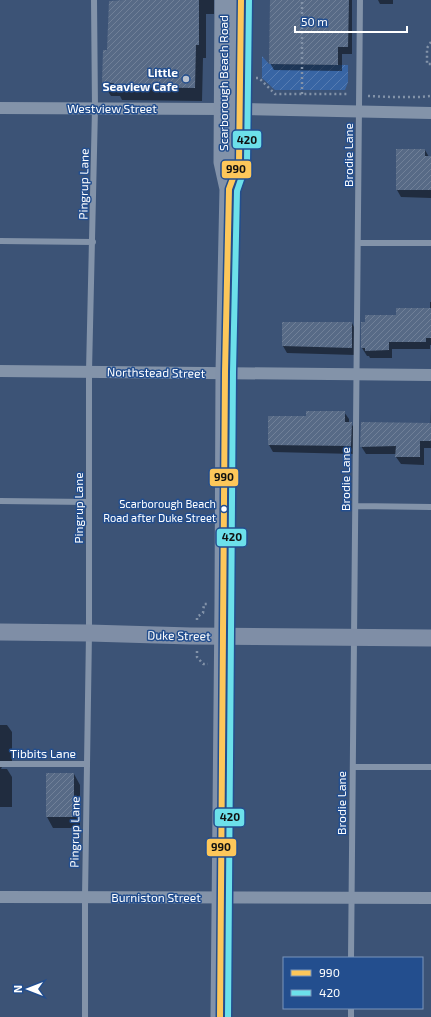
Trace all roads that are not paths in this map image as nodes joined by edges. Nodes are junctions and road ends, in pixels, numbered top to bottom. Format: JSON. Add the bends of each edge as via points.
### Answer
{"nodes":[{"id":1,"x":94,"y":0,"type":"edge"},
{"id":2,"x":224,"y":0,"type":"edge"},
{"id":3,"x":241,"y":0,"type":"edge"},
{"id":4,"x":360,"y":0,"type":"edge"},
{"id":5,"x":0,"y":108,"type":"edge"},
{"id":6,"x":95,"y":108,"type":"junction"},
{"id":7,"x":231,"y":109,"type":"junction"},
{"id":8,"x":360,"y":112,"type":"junction"},
{"id":9,"x":431,"y":113,"type":"edge"},
{"id":10,"x":0,"y":241,"type":"edge"},
{"id":11,"x":93,"y":242,"type":"junction"},
{"id":12,"x":359,"y":243,"type":"junction"},
{"id":13,"x":431,"y":243,"type":"edge"},
{"id":14,"x":0,"y":370,"type":"edge"},
{"id":15,"x":89,"y":371,"type":"junction"},
{"id":16,"x":225,"y":372,"type":"junction"},
{"id":17,"x":356,"y":374,"type":"junction"},
{"id":18,"x":431,"y":374,"type":"edge"},
{"id":19,"x":0,"y":501,"type":"edge"},
{"id":20,"x":89,"y":502,"type":"junction"},
{"id":21,"x":356,"y":506,"type":"junction"},
{"id":22,"x":431,"y":506,"type":"edge"},
{"id":23,"x":0,"y":632,"type":"edge"},
{"id":24,"x":89,"y":633,"type":"junction"},
{"id":25,"x":223,"y":636,"type":"junction"},
{"id":26,"x":354,"y":637,"type":"junction"},
{"id":27,"x":431,"y":638,"type":"edge"},
{"id":28,"x":0,"y":764,"type":"edge"},
{"id":29,"x":86,"y":764,"type":"junction"},
{"id":30,"x":353,"y":767,"type":"junction"},
{"id":31,"x":431,"y":767,"type":"edge"},
{"id":32,"x":0,"y":897,"type":"edge"},
{"id":33,"x":84,"y":897,"type":"junction"},
{"id":34,"x":221,"y":897,"type":"junction"},
{"id":35,"x":352,"y":897,"type":"junction"},
{"id":36,"x":431,"y":898,"type":"edge"},
{"id":37,"x":351,"y":957,"type":"edge"},
{"id":38,"x":85,"y":1017,"type":"edge"},
{"id":39,"x":220,"y":1017,"type":"edge"}],
"edges":[{"from":1,"to":6,"type":"lane","name":"Pingrup Lane"},
{"from":2,"to":7,"type":"main road","name":"Scarborough Beach Road"},
{"from":3,"to":7,"type":"main road","name":"Scarborough Beach Road"},
{"from":4,"to":8,"type":"lane","name":"Brodie Lane"},
{"from":5,"to":6,"type":"street","name":"Westview Street"},
{"from":6,"to":7,"type":"street","name":"Westview Street"},
{"from":6,"to":11,"type":"lane","name":"Pingrup Lane"},
{"from":7,"to":8,"type":"street","name":"Westview Street"},
{"from":7,"to":16,"type":"main road","name":"Scarborough Beach Road","via":[[239,162],[229,189]]},
{"from":8,"to":9,"type":"street","name":"Westview Street"},
{"from":8,"to":12,"type":"lane","name":"Brodie Lane"},
{"from":10,"to":11,"type":"lane"},
{"from":11,"to":15,"type":"lane","name":"Pingrup Lane"},
{"from":12,"to":13,"type":"lane"},
{"from":12,"to":17,"type":"lane","name":"Brodie Lane"},
{"from":14,"to":15,"type":"street","name":"Northstead Street"},
{"from":15,"to":16,"type":"street","name":"Northstead Street"},
{"from":15,"to":20,"type":"lane","name":"Pingrup Lane"},
{"from":16,"to":17,"type":"street","name":"Northstead Street"},
{"from":16,"to":25,"type":"main road","name":"Scarborough Beach Road"},
{"from":17,"to":18,"type":"street","name":"Northstead Street"},
{"from":17,"to":21,"type":"lane","name":"Brodie Lane"},
{"from":19,"to":20,"type":"lane"},
{"from":20,"to":24,"type":"lane","name":"Pingrup Lane"},
{"from":21,"to":22,"type":"lane"},
{"from":21,"to":26,"type":"lane","name":"Brodie Lane"},
{"from":23,"to":24,"type":"main road","name":"Duke Street"},
{"from":24,"to":25,"type":"main road","name":"Duke Street"},
{"from":24,"to":29,"type":"lane","name":"Pingrup Lane"},
{"from":25,"to":26,"type":"main road","name":"Duke Street"},
{"from":25,"to":34,"type":"main road","name":"Scarborough Beach Road"},
{"from":26,"to":27,"type":"main road","name":"Duke Street"},
{"from":26,"to":30,"type":"lane","name":"Brodie Lane"},
{"from":28,"to":29,"type":"lane","name":"Tibbits Lane"},
{"from":29,"to":33,"type":"lane","name":"Pingrup Lane"},
{"from":30,"to":31,"type":"lane"},
{"from":30,"to":35,"type":"lane","name":"Brodie Lane"},
{"from":32,"to":33,"type":"street","name":"Burniston Street"},
{"from":33,"to":34,"type":"street","name":"Burniston Street"},
{"from":33,"to":38,"type":"lane","name":"Pingrup Lane"},
{"from":34,"to":35,"type":"street","name":"Burniston Street"},
{"from":34,"to":39,"type":"main road","name":"Scarborough Beach Road"},
{"from":35,"to":36,"type":"street","name":"Burniston Street"},
{"from":35,"to":37,"type":"lane","name":"Brodie Lane"}]}
